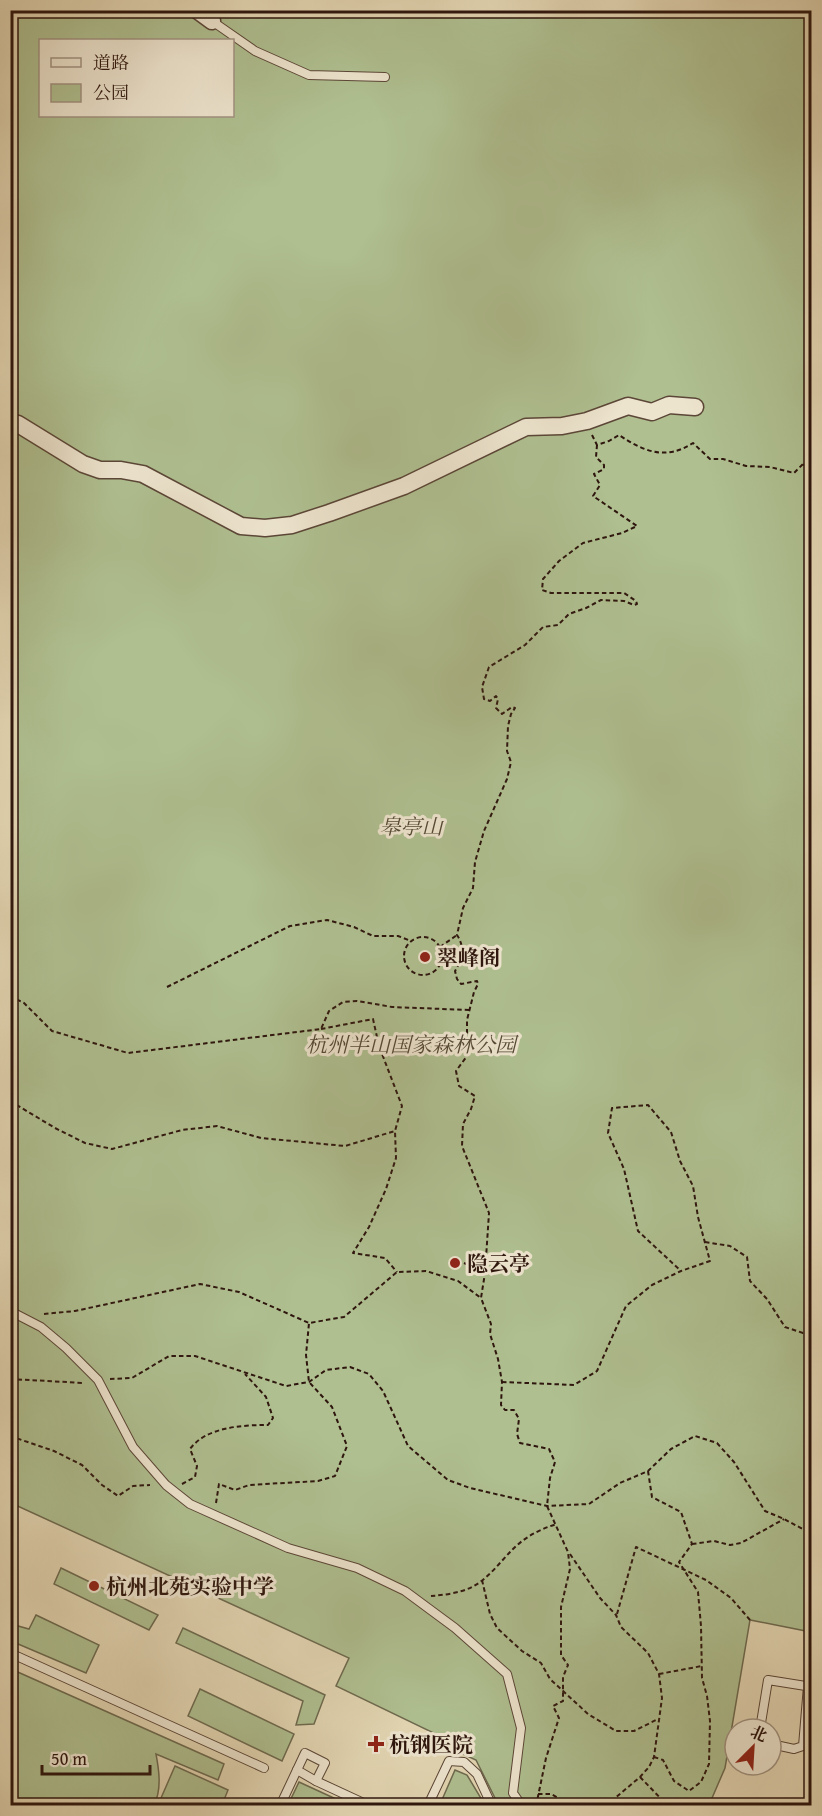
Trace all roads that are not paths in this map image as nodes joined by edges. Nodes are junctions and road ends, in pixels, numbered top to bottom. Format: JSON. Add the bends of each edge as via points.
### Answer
{"nodes":[{"id":1,"x":197,"y":10,"type":"edge"},
{"id":2,"x":213,"y":16,"type":"edge"},
{"id":3,"x":385,"y":77,"type":"dead end"},
{"id":4,"x":695,"y":407,"type":"dead end"},
{"id":5,"x":10,"y":422,"type":"edge"},
{"id":6,"x":10,"y":1311,"type":"edge"},
{"id":7,"x":10,"y":1653,"type":"edge"},
{"id":8,"x":810,"y":1687,"type":"edge"},
{"id":9,"x":762,"y":1717,"type":"edge"},
{"id":10,"x":783,"y":1747,"type":"edge"},
{"id":11,"x":264,"y":1768,"type":"dead end"},
{"id":12,"x":297,"y":1770,"type":"junction"},
{"id":13,"x":316,"y":1780,"type":"junction"},
{"id":14,"x":280,"y":1806,"type":"edge"},
{"id":15,"x":370,"y":1806,"type":"edge"},
{"id":16,"x":423,"y":1806,"type":"edge"},
{"id":17,"x":492,"y":1806,"type":"edge"},
{"id":18,"x":522,"y":1806,"type":"edge"}],
"edges":[{"from":1,"to":2,"type":"street"},
{"from":2,"to":3,"type":"lane","via":[[255,51],[309,75]]},
{"from":4,"to":5,"type":"street","via":[[669,405],[652,412],[628,406],[562,426],[526,427],[404,486],[292,525],[265,528],[241,526],[142,474],[100,470],[83,464]]},
{"from":6,"to":18,"type":"lane","via":[[41,1327],[98,1380],[133,1447],[166,1485],[190,1504],[288,1548],[357,1568],[405,1591],[507,1674],[521,1728],[513,1793]]},
{"from":7,"to":11,"type":"lane"},
{"from":8,"to":9,"type":"lane","via":[[768,1680]]},
{"from":8,"to":10,"type":"lane","via":[[803,1746]]},
{"from":12,"to":13,"type":"lane"},
{"from":12,"to":13,"type":"lane","via":[[305,1753],[326,1763]]},
{"from":12,"to":14,"type":"lane"},
{"from":13,"to":15,"type":"lane"},
{"from":16,"to":17,"type":"lane","via":[[430,1801],[449,1761],[464,1762],[477,1774]]}]}
